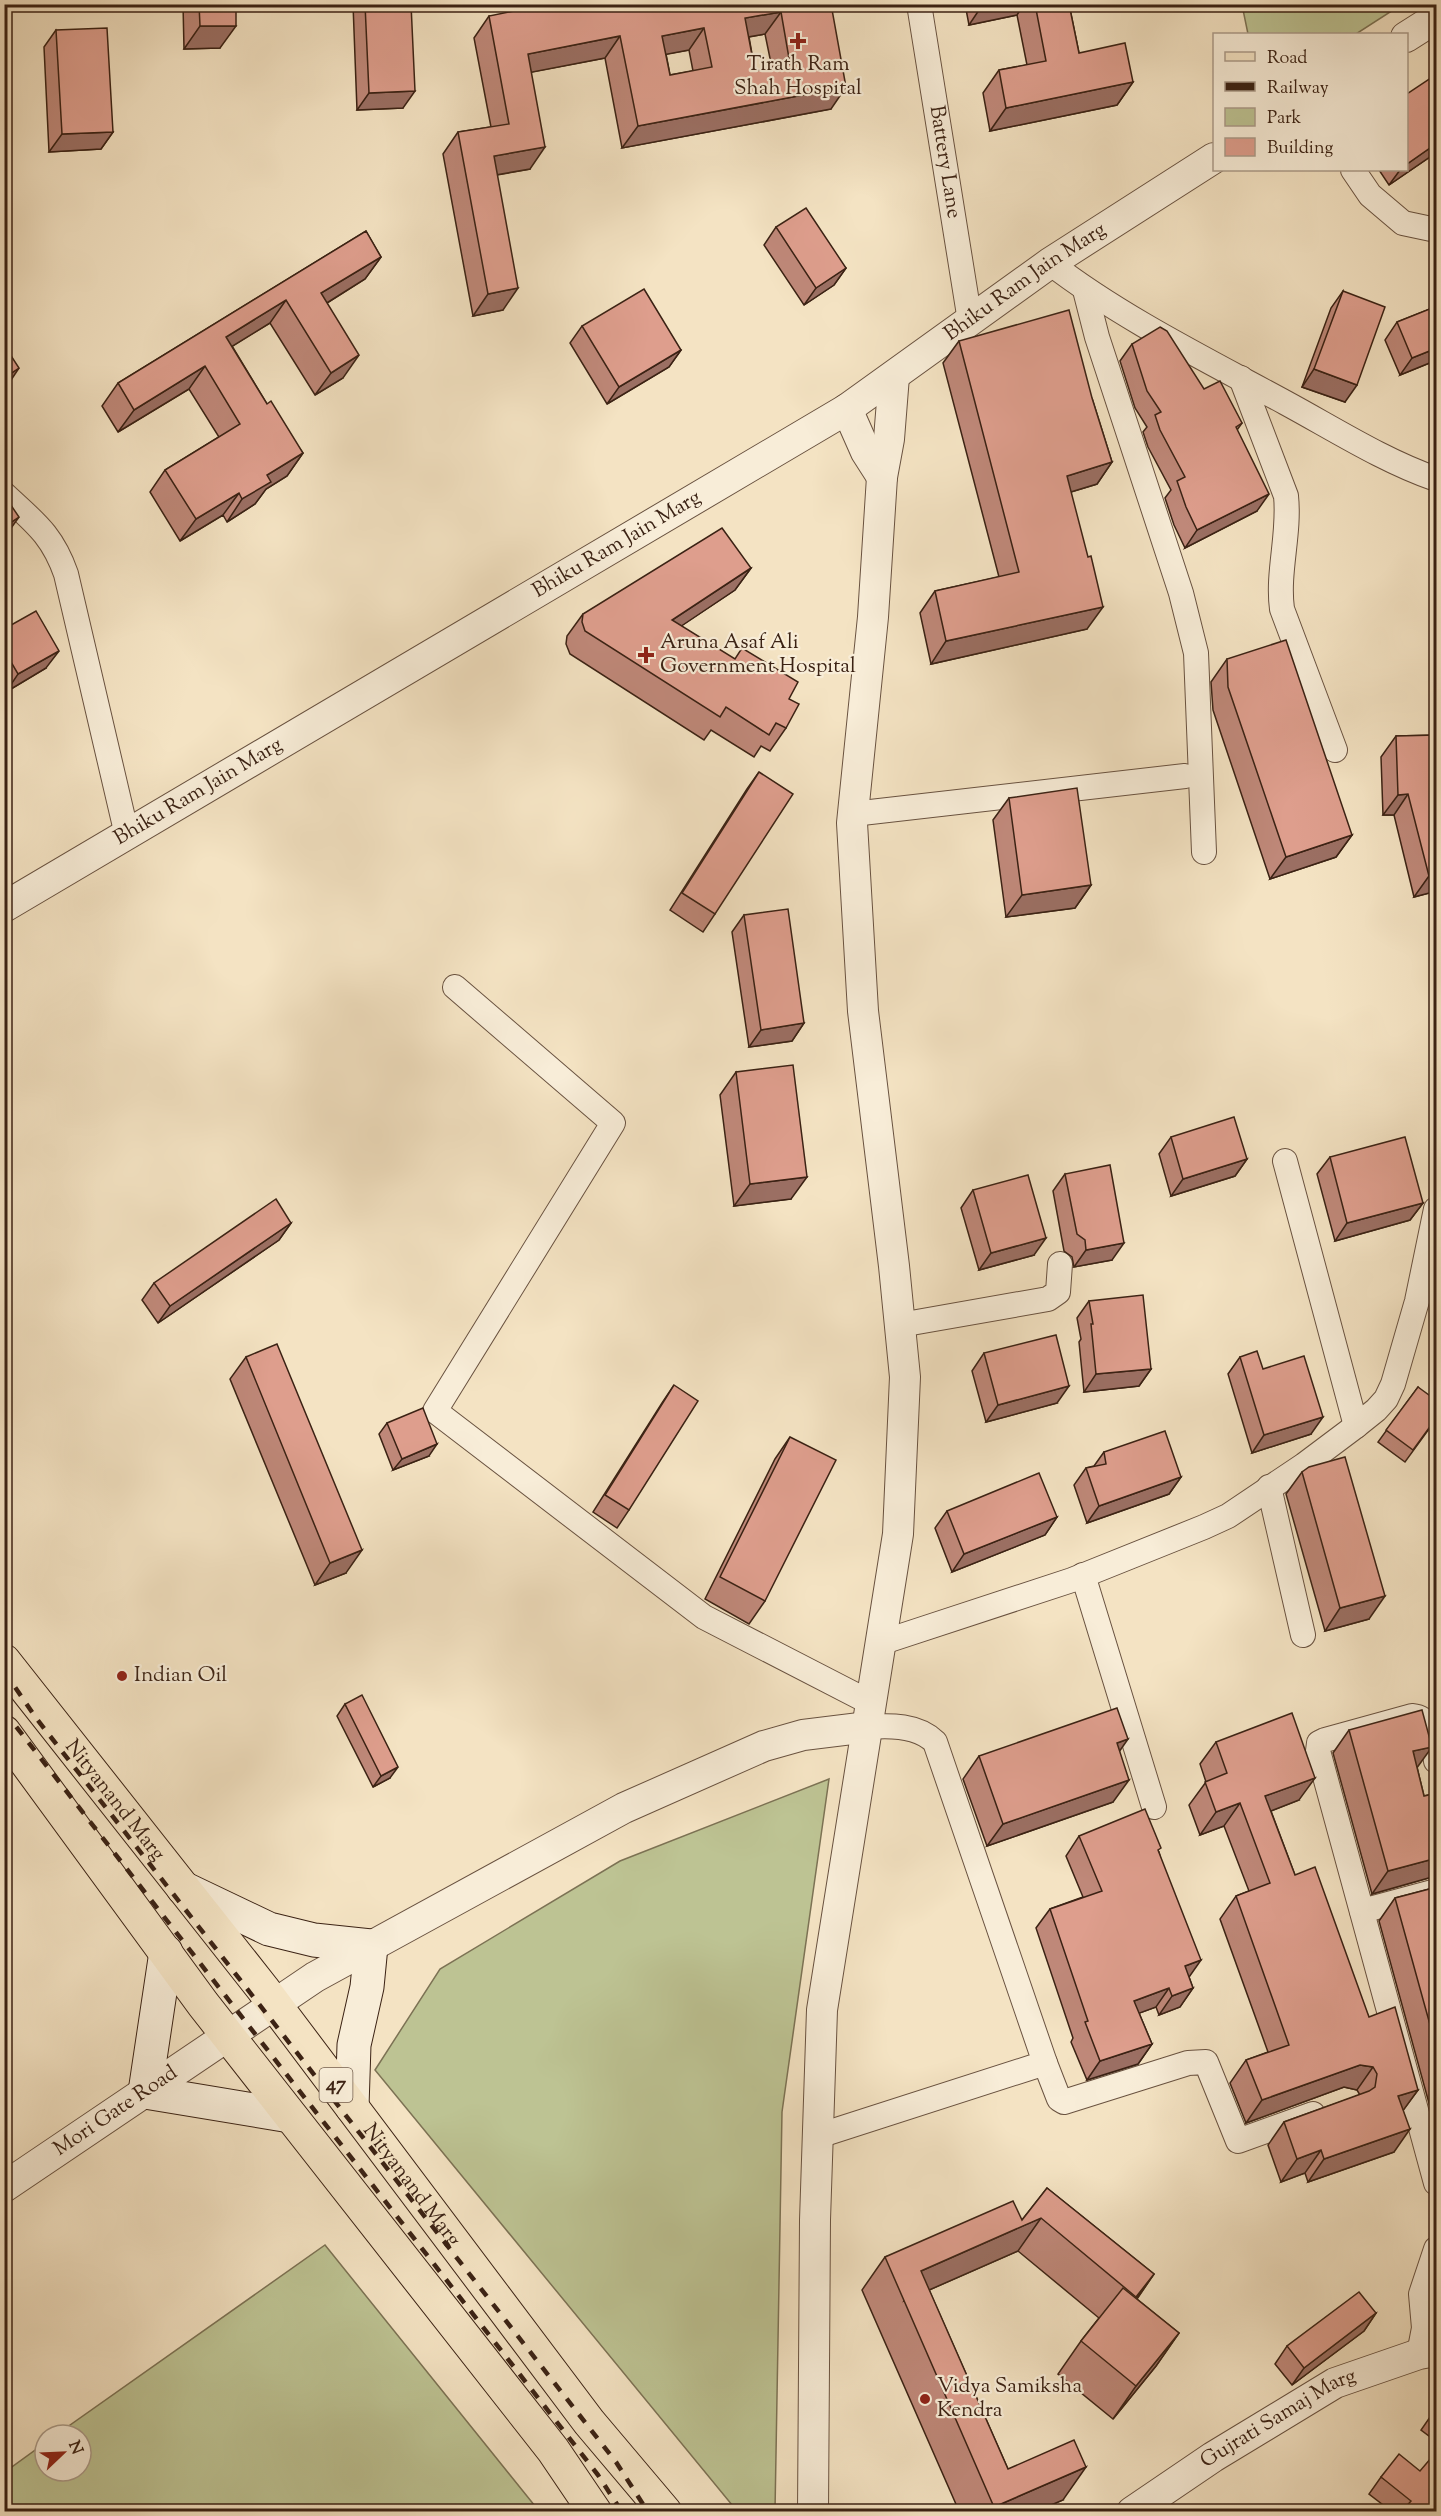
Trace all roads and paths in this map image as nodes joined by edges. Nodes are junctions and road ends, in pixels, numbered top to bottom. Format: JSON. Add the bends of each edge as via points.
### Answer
{"nodes":[{"id":1,"x":919,"y":4,"type":"edge"},
{"id":2,"x":1437,"y":18,"type":"edge"},
{"id":3,"x":1408,"y":36,"type":"edge"},
{"id":4,"x":1213,"y":159,"type":"edge"},
{"id":5,"x":1354,"y":171,"type":"edge"},
{"id":6,"x":1437,"y":230,"type":"edge"},
{"id":7,"x":1050,"y":263,"type":"junction"},
{"id":8,"x":1084,"y":290,"type":"junction"},
{"id":9,"x":970,"y":321,"type":"junction"},
{"id":10,"x":894,"y":376,"type":"junction"},
{"id":11,"x":1240,"y":378,"type":"junction"},
{"id":12,"x":847,"y":409,"type":"junction"},
{"id":13,"x":1435,"y":474,"type":"edge"},
{"id":14,"x":882,"y":477,"type":"junction"},
{"id":15,"x":4,"y":494,"type":"edge"},
{"id":16,"x":1335,"y":750,"type":"dead end"},
{"id":17,"x":1185,"y":776,"type":"dead end"},
{"id":18,"x":853,"y":814,"type":"junction"},
{"id":19,"x":127,"y":835,"type":"junction"},
{"id":20,"x":1204,"y":852,"type":"dead end"},
{"id":21,"x":4,"y":907,"type":"edge"},
{"id":22,"x":455,"y":987,"type":"dead end"},
{"id":23,"x":1285,"y":1161,"type":"dead end"},
{"id":24,"x":1437,"y":1209,"type":"edge"},
{"id":25,"x":1060,"y":1264,"type":"dead end"},
{"id":26,"x":900,"y":1325,"type":"junction"},
{"id":27,"x":1356,"y":1426,"type":"junction"},
{"id":28,"x":1269,"y":1487,"type":"junction"},
{"id":29,"x":1083,"y":1575,"type":"junction"},
{"id":30,"x":1303,"y":1635,"type":"dead end"},
{"id":31,"x":880,"y":1643,"type":"junction"},
{"id":32,"x":4,"y":1661,"type":"edge"},
{"id":33,"x":870,"y":1715,"type":"junction"},
{"id":34,"x":4,"y":1732,"type":"edge"},
{"id":35,"x":1437,"y":1761,"type":"edge"},
{"id":36,"x":1154,"y":1807,"type":"dead end"},
{"id":37,"x":183,"y":1888,"type":"junction"},
{"id":38,"x":1437,"y":1891,"type":"edge"},
{"id":39,"x":1362,"y":1911,"type":"junction"},
{"id":40,"x":371,"y":1946,"type":"junction"},
{"id":41,"x":166,"y":1952,"type":"junction"},
{"id":42,"x":274,"y":2004,"type":"junction"},
{"id":43,"x":228,"y":2036,"type":"junction"},
{"id":44,"x":1045,"y":2063,"type":"junction"},
{"id":45,"x":145,"y":2092,"type":"junction"},
{"id":46,"x":1337,"y":2105,"type":"edge"},
{"id":47,"x":352,"y":2107,"type":"junction"},
{"id":48,"x":290,"y":2116,"type":"junction"},
{"id":49,"x":1430,"y":2133,"type":"edge"},
{"id":50,"x":818,"y":2136,"type":"junction"},
{"id":51,"x":1437,"y":2183,"type":"edge"},
{"id":52,"x":4,"y":2187,"type":"edge"},
{"id":53,"x":1437,"y":2249,"type":"edge"},
{"id":54,"x":1428,"y":2352,"type":"edge"},
{"id":55,"x":589,"y":2422,"type":"junction"},
{"id":56,"x":553,"y":2450,"type":"junction"},
{"id":57,"x":595,"y":2511,"type":"edge"},
{"id":58,"x":665,"y":2511,"type":"edge"},
{"id":59,"x":813,"y":2511,"type":"edge"},
{"id":60,"x":1132,"y":2511,"type":"edge"}],
"edges":[{"from":1,"to":9,"type":"street","name":"Battery Lane"},
{"from":2,"to":3,"type":"street"},
{"from":4,"to":7,"type":"street","name":"Bhiku Ram Jain Marg"},
{"from":5,"to":6,"type":"street","via":[[1370,195],[1403,223]]},
{"from":7,"to":8,"type":"street"},
{"from":7,"to":9,"type":"street","name":"Bhiku Ram Jain Marg"},
{"from":8,"to":11,"type":"street"},
{"from":8,"to":20,"type":"street","via":[[1181,593],[1196,653]]},
{"from":9,"to":10,"type":"street","name":"Bhiku Ram Jain Marg"},
{"from":10,"to":12,"type":"street","name":"Bhiku Ram Jain Marg"},
{"from":10,"to":14,"type":"street"},
{"from":11,"to":13,"type":"street","via":[[1379,453]]},
{"from":11,"to":16,"type":"street","via":[[1286,496],[1282,609]]},
{"from":12,"to":14,"type":"street"},
{"from":12,"to":19,"type":"street","name":"Bhiku Ram Jain Marg"},
{"from":14,"to":18,"type":"street","via":[[873,617]]},
{"from":15,"to":19,"type":"street","via":[[44,532],[57,550],[66,574]]},
{"from":17,"to":18,"type":"street"},
{"from":18,"to":26,"type":"street","via":[[863,1011]]},
{"from":19,"to":21,"type":"street","name":"Bhiku Ram Jain Marg"},
{"from":22,"to":33,"type":"street","via":[[614,1123],[435,1410],[704,1617]]},
{"from":23,"to":27,"type":"street"},
{"from":24,"to":27,"type":"street","via":[[1413,1318],[1393,1384],[1386,1399]]},
{"from":25,"to":26,"type":"street","via":[[1058,1292],[1048,1299]]},
{"from":26,"to":31,"type":"street","via":[[905,1377],[898,1534]]},
{"from":27,"to":28,"type":"street"},
{"from":28,"to":29,"type":"street","via":[[1228,1516]]},
{"from":28,"to":30,"type":"street"},
{"from":29,"to":31,"type":"street"},
{"from":29,"to":36,"type":"street"},
{"from":31,"to":33,"type":"street"},
{"from":32,"to":37,"type":"main road","name":"Nityanand Marg","number":"47"},
{"from":33,"to":40,"type":"street","name":"Mori Gate Road","via":[[764,1746],[635,1803]]},
{"from":33,"to":44,"type":"street","via":[[924,1734],[935,1742]]},
{"from":33,"to":50,"type":"street","via":[[822,2010]]},
{"from":34,"to":41,"type":"main road","number":"47"},
{"from":35,"to":39,"type":"street","via":[[1429,1727],[1419,1717],[1319,1743]]},
{"from":37,"to":40,"type":"main road","via":[[268,1929],[314,1941]]},
{"from":37,"to":42,"type":"main road","name":"Nityanand Marg","number":"47"},
{"from":38,"to":39,"type":"street"},
{"from":39,"to":49,"type":"street"},
{"from":40,"to":42,"type":"street","name":"Mori Gate Road"},
{"from":40,"to":47,"type":"main road","via":[[354,2045]]},
{"from":41,"to":43,"type":"main road","number":"47"},
{"from":41,"to":45,"type":"main road"},
{"from":42,"to":43,"type":"street","name":"Mori Gate Road"},
{"from":42,"to":47,"type":"main road","name":"Nityanand Marg","number":"47"},
{"from":43,"to":45,"type":"street","name":"Mori Gate Road"},
{"from":43,"to":48,"type":"main road","number":"47"},
{"from":44,"to":46,"type":"street","via":[[1059,2099],[1067,2102],[1188,2062],[1206,2062],[1238,2141]]},
{"from":44,"to":50,"type":"street"},
{"from":45,"to":48,"type":"main road"},
{"from":45,"to":52,"type":"street","name":"Mori Gate Road"},
{"from":47,"to":55,"type":"main road","name":"Nityanand Marg","number":"47"},
{"from":48,"to":56,"type":"main road","number":"47"},
{"from":49,"to":51,"type":"street"},
{"from":50,"to":59,"type":"street"},
{"from":53,"to":54,"type":"street","via":[[1421,2294]]},
{"from":54,"to":60,"type":"street","name":"Gujrati Samaj Marg","via":[[1335,2383]]},
{"from":55,"to":56,"type":"main road"},
{"from":55,"to":58,"type":"main road","name":"Nityanand Marg","number":"47"},
{"from":56,"to":57,"type":"main road","number":"47"}]}
